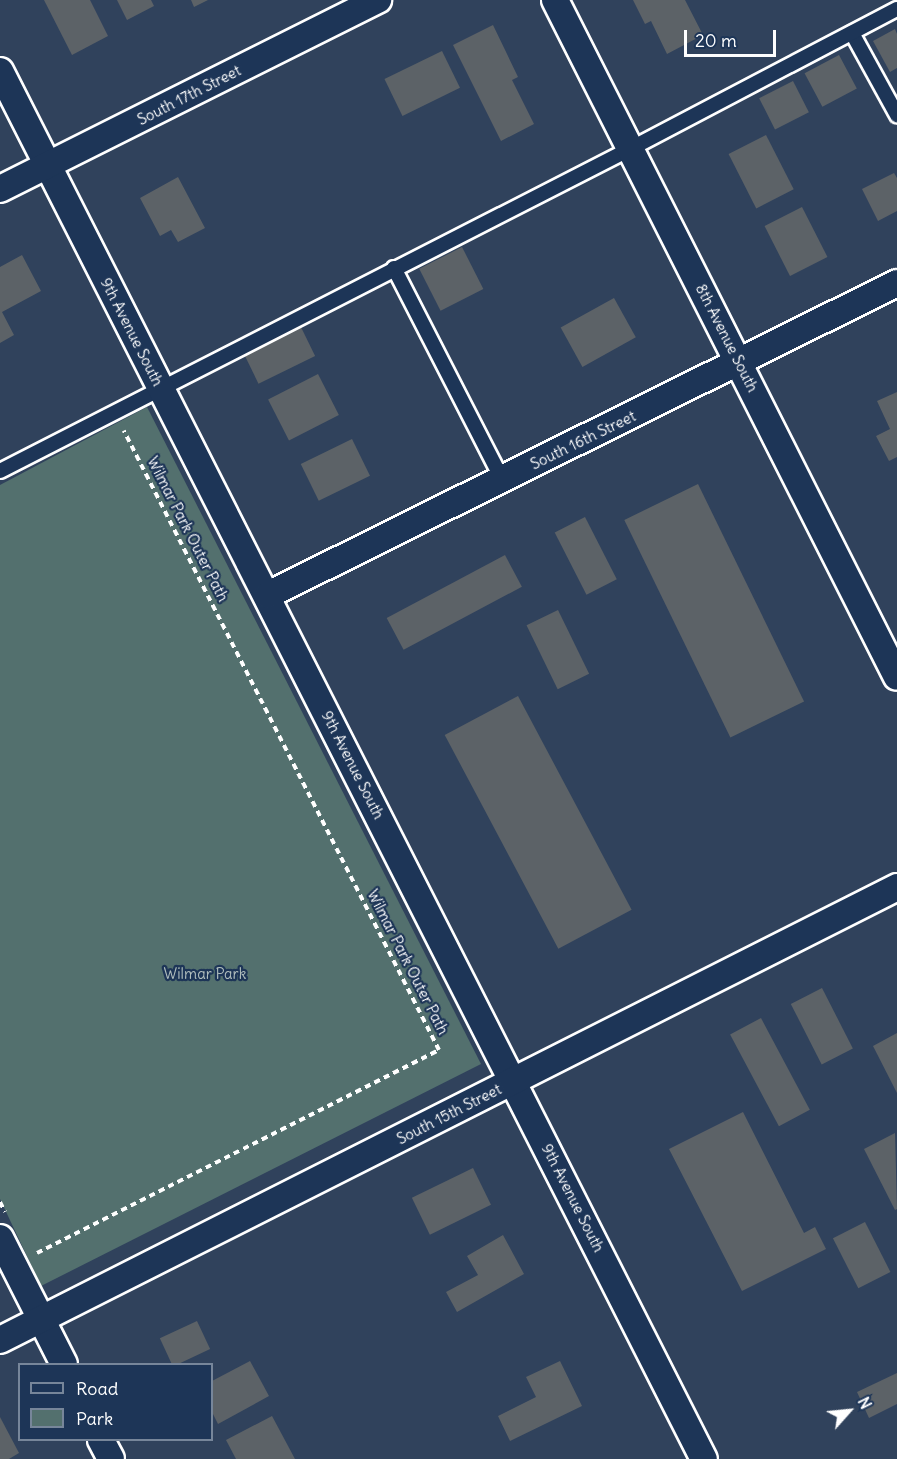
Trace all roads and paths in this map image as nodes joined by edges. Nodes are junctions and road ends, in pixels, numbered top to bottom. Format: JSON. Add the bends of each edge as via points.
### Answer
{"nodes":[{"id":1,"x":378,"y":0,"type":"edge"},
{"id":2,"x":555,"y":0,"type":"edge"},
{"id":3,"x":897,"y":9,"type":"edge"},
{"id":4,"x":852,"y":33,"type":"junction"},
{"id":5,"x":0,"y":71,"type":"edge"},
{"id":6,"x":897,"y":115,"type":"edge"},
{"id":7,"x":630,"y":149,"type":"junction"},
{"id":8,"x":48,"y":165,"type":"junction"},
{"id":9,"x":0,"y":189,"type":"edge"},
{"id":10,"x":394,"y":268,"type":"junction"},
{"id":11,"x":897,"y":283,"type":"edge"},
{"id":12,"x":739,"y":362,"type":"junction"},
{"id":13,"x":161,"y":388,"type":"junction"},
{"id":14,"x":119,"y":420,"type":"dead end"},
{"id":15,"x":0,"y":471,"type":"edge"},
{"id":16,"x":502,"y":479,"type":"junction"},
{"id":17,"x":268,"y":595,"type":"junction"},
{"id":18,"x":897,"y":677,"type":"edge"},
{"id":19,"x":897,"y":887,"type":"edge"},
{"id":20,"x":513,"y":1081,"type":"junction"},
{"id":21,"x":0,"y":1202,"type":"edge"},
{"id":22,"x":5,"y":1230,"type":"edge"},
{"id":23,"x":27,"y":1257,"type":"dead end"},
{"id":24,"x":41,"y":1319,"type":"junction"},
{"id":25,"x":0,"y":1340,"type":"edge"},
{"id":26,"x":63,"y":1363,"type":"edge"},
{"id":27,"x":102,"y":1441,"type":"edge"},
{"id":28,"x":111,"y":1459,"type":"edge"},
{"id":29,"x":704,"y":1459,"type":"edge"}],
"edges":[{"from":1,"to":8,"type":"street","name":"South 17th Street"},
{"from":2,"to":7,"type":"street","name":"8th Avenue South"},
{"from":3,"to":4,"type":"lane"},
{"from":4,"to":6,"type":"lane"},
{"from":4,"to":7,"type":"lane"},
{"from":5,"to":8,"type":"street","name":"9th Avenue South"},
{"from":7,"to":10,"type":"lane"},
{"from":7,"to":12,"type":"street","name":"8th Avenue South"},
{"from":8,"to":9,"type":"street","name":"South 17th Street"},
{"from":8,"to":13,"type":"street","name":"9th Avenue South"},
{"from":10,"to":13,"type":"lane"},
{"from":10,"to":16,"type":"lane"},
{"from":11,"to":12,"type":"street","name":"South 16th Street"},
{"from":12,"to":16,"type":"street","name":"South 16th Street"},
{"from":12,"to":18,"type":"street","name":"8th Avenue South"},
{"from":13,"to":15,"type":"lane"},
{"from":13,"to":17,"type":"street","name":"9th Avenue South"},
{"from":14,"to":23,"type":"path","name":"Wilmar Park Outer Path","via":[[439,1050]]},
{"from":16,"to":17,"type":"street","name":"South 16th Street"},
{"from":17,"to":20,"type":"street","name":"9th Avenue South"},
{"from":19,"to":20,"type":"street","name":"South 15th Street"},
{"from":20,"to":24,"type":"street","name":"South 15th Street"},
{"from":20,"to":29,"type":"street","name":"9th Avenue South"},
{"from":21,"to":22,"type":"path"},
{"from":22,"to":24,"type":"street"},
{"from":24,"to":25,"type":"street","name":"South 15th Street"},
{"from":24,"to":26,"type":"street"},
{"from":27,"to":28,"type":"street"}]}
